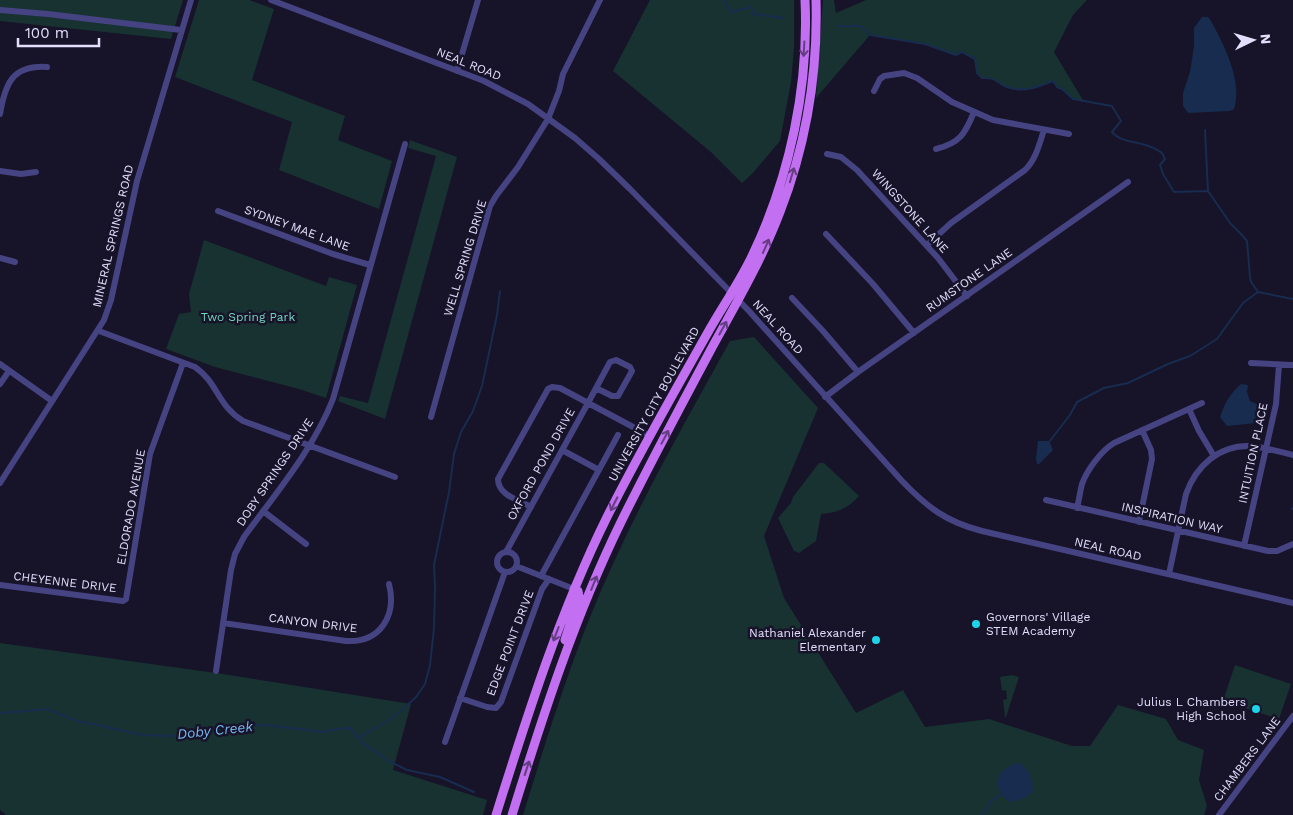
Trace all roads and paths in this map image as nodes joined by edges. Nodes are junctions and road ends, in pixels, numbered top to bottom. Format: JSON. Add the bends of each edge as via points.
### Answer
{"nodes":[{"id":1,"x":191,"y":0,"type":"edge"},
{"id":2,"x":271,"y":0,"type":"edge"},
{"id":3,"x":478,"y":0,"type":"edge"},
{"id":4,"x":600,"y":0,"type":"edge"},
{"id":5,"x":805,"y":0,"type":"edge"},
{"id":6,"x":816,"y":0,"type":"edge"},
{"id":7,"x":0,"y":10,"type":"edge"},
{"id":8,"x":181,"y":30,"type":"junction"},
{"id":9,"x":47,"y":67,"type":"dead end"},
{"id":10,"x":457,"y":71,"type":"junction"},
{"id":11,"x":874,"y":90,"type":"dead end"},
{"id":12,"x":974,"y":112,"type":"junction"},
{"id":13,"x":0,"y":114,"type":"edge"},
{"id":14,"x":548,"y":119,"type":"junction"},
{"id":15,"x":1044,"y":130,"type":"junction"},
{"id":16,"x":1069,"y":134,"type":"dead end"},
{"id":17,"x":405,"y":144,"type":"dead end"},
{"id":18,"x":936,"y":149,"type":"dead end"},
{"id":19,"x":827,"y":154,"type":"dead end"},
{"id":20,"x":0,"y":171,"type":"edge"},
{"id":21,"x":36,"y":172,"type":"dead end"},
{"id":22,"x":1128,"y":182,"type":"dead end"},
{"id":23,"x":218,"y":211,"type":"dead end"},
{"id":24,"x":826,"y":234,"type":"dead end"},
{"id":25,"x":927,"y":245,"type":"junction"},
{"id":26,"x":0,"y":258,"type":"edge"},
{"id":27,"x":15,"y":262,"type":"dead end"},
{"id":28,"x":370,"y":265,"type":"junction"},
{"id":29,"x":731,"y":293,"type":"junction"},
{"id":30,"x":967,"y":296,"type":"junction"},
{"id":31,"x":792,"y":298,"type":"dead end"},
{"id":32,"x":738,"y":300,"type":"junction"},
{"id":33,"x":99,"y":330,"type":"junction"},
{"id":34,"x":914,"y":333,"type":"junction"},
{"id":35,"x":184,"y":363,"type":"junction"},
{"id":36,"x":1252,"y":363,"type":"dead end"},
{"id":37,"x":0,"y":364,"type":"edge"},
{"id":38,"x":1279,"y":365,"type":"junction"},
{"id":39,"x":1293,"y":366,"type":"edge"},
{"id":40,"x":9,"y":371,"type":"junction"},
{"id":41,"x":858,"y":372,"type":"junction"},
{"id":42,"x":0,"y":384,"type":"edge"},
{"id":43,"x":596,"y":388,"type":"junction"},
{"id":44,"x":825,"y":397,"type":"junction"},
{"id":45,"x":52,"y":401,"type":"junction"},
{"id":46,"x":588,"y":403,"type":"junction"},
{"id":47,"x":1202,"y":403,"type":"dead end"},
{"id":48,"x":1189,"y":409,"type":"junction"},
{"id":49,"x":431,"y":417,"type":"dead end"},
{"id":50,"x":1142,"y":430,"type":"junction"},
{"id":51,"x":618,"y":435,"type":"dead end"},
{"id":52,"x":650,"y":436,"type":"junction"},
{"id":53,"x":309,"y":445,"type":"junction"},
{"id":54,"x":1266,"y":449,"type":"junction"},
{"id":55,"x":562,"y":450,"type":"junction"},
{"id":56,"x":1293,"y":455,"type":"edge"},
{"id":57,"x":1214,"y":456,"type":"junction"},
{"id":58,"x":599,"y":470,"type":"junction"},
{"id":59,"x":395,"y":477,"type":"dead end"},
{"id":60,"x":0,"y":483,"type":"edge"},
{"id":61,"x":1046,"y":500,"type":"dead end"},
{"id":62,"x":531,"y":507,"type":"junction"},
{"id":63,"x":1077,"y":508,"type":"junction"},
{"id":64,"x":263,"y":511,"type":"junction"},
{"id":65,"x":1140,"y":522,"type":"junction"},
{"id":66,"x":1178,"y":531,"type":"junction"},
{"id":67,"x":306,"y":544,"type":"dead end"},
{"id":68,"x":1293,"y":544,"type":"edge"},
{"id":69,"x":1244,"y":546,"type":"junction"},
{"id":70,"x":506,"y":552,"type":"junction"},
{"id":71,"x":516,"y":566,"type":"junction"},
{"id":72,"x":505,"y":572,"type":"junction"},
{"id":73,"x":1168,"y":574,"type":"junction"},
{"id":74,"x":541,"y":576,"type":"junction"},
{"id":75,"x":549,"y":579,"type":"junction"},
{"id":76,"x":389,"y":584,"type":"dead end"},
{"id":77,"x":0,"y":585,"type":"edge"},
{"id":78,"x":574,"y":589,"type":"junction"},
{"id":79,"x":126,"y":599,"type":"joint"},
{"id":80,"x":1293,"y":603,"type":"edge"},
{"id":81,"x":223,"y":623,"type":"junction"},
{"id":82,"x":562,"y":659,"type":"junction"},
{"id":83,"x":216,"y":671,"type":"dead end"},
{"id":84,"x":460,"y":698,"type":"junction"},
{"id":85,"x":1293,"y":716,"type":"edge"},
{"id":86,"x":445,"y":742,"type":"dead end"},
{"id":87,"x":496,"y":815,"type":"edge"},
{"id":88,"x":512,"y":815,"type":"edge"},
{"id":89,"x":1219,"y":815,"type":"edge"}],
"edges":[{"from":1,"to":8,"type":"street","name":"MINERAL SPRINGS ROAD"},
{"from":2,"to":10,"type":"street","name":"NEAL ROAD"},
{"from":3,"to":10,"type":"street"},
{"from":4,"to":14,"type":"street","name":"WELL SPRING DRIVE","via":[[563,74]]},
{"from":5,"to":29,"type":"main road","name":"UNIVERSITY CITY BOULEVARD","one_way":true,"via":[[802,86],[791,143],[763,230]]},
{"from":32,"to":6,"type":"main road","name":"UNIVERSITY CITY BOULEVARD","one_way":true,"via":[[776,221],[799,150],[813,77]]},
{"from":7,"to":8,"type":"street"},
{"from":8,"to":33,"type":"street","name":"MINERAL SPRINGS ROAD","via":[[137,181],[111,300]]},
{"from":9,"to":13,"type":"street","via":[[31,68],[14,76],[6,87]]},
{"from":10,"to":14,"type":"street","name":"NEAL ROAD","via":[[509,93]]},
{"from":11,"to":12,"type":"street","via":[[884,76],[904,74],[917,78],[942,96]]},
{"from":12,"to":15,"type":"street","via":[[1000,122]]},
{"from":12,"to":18,"type":"street","via":[[958,140]]},
{"from":14,"to":29,"type":"street","name":"NEAL ROAD","via":[[599,159]]},
{"from":14,"to":49,"type":"street","name":"WELL SPRING DRIVE","via":[[490,206]]},
{"from":15,"to":16,"type":"street"},
{"from":15,"to":25,"type":"street","via":[[1036,154],[1025,170],[951,223]]},
{"from":17,"to":28,"type":"street","name":"DOBY SPRINGS DRIVE"},
{"from":19,"to":25,"type":"street","name":"WINGSTONE LANE","via":[[850,163]]},
{"from":20,"to":21,"type":"street"},
{"from":22,"to":30,"type":"street","name":"RUMSTONE LANE"},
{"from":23,"to":28,"type":"street","name":"SYDNEY MAE LANE"},
{"from":24,"to":34,"type":"street"},
{"from":25,"to":30,"type":"street","name":"WINGSTONE LANE"},
{"from":26,"to":27,"type":"street"},
{"from":28,"to":53,"type":"street","name":"DOBY SPRINGS DRIVE","via":[[333,399]]},
{"from":29,"to":32,"type":"street","name":"NEAL ROAD"},
{"from":29,"to":52,"type":"main road","name":"UNIVERSITY CITY BOULEVARD"},
{"from":30,"to":34,"type":"street","name":"RUMSTONE LANE"},
{"from":31,"to":41,"type":"street"},
{"from":32,"to":44,"type":"street","name":"NEAL ROAD"},
{"from":82,"to":32,"type":"main road","name":"UNIVERSITY CITY BOULEVARD","one_way":true,"via":[[623,517]]},
{"from":33,"to":35,"type":"street"},
{"from":33,"to":45,"type":"street","name":"MINERAL SPRINGS ROAD"},
{"from":34,"to":41,"type":"street","name":"RUMSTONE LANE"},
{"from":35,"to":53,"type":"street","via":[[195,367],[207,378],[235,416]]},
{"from":35,"to":79,"type":"street","name":"ELDORADO AVENUE","via":[[150,454]]},
{"from":36,"to":38,"type":"street"},
{"from":37,"to":40,"type":"street"},
{"from":38,"to":39,"type":"street"},
{"from":38,"to":54,"type":"street","name":"INTUITION PLACE","via":[[1276,404]]},
{"from":40,"to":42,"type":"street"},
{"from":40,"to":45,"type":"street"},
{"from":41,"to":44,"type":"street","name":"RUMSTONE LANE"},
{"from":43,"to":43,"type":"street","name":"OXFORD POND DRIVE","via":[[618,396],[632,371],[630,367],[613,360]]},
{"from":43,"to":46,"type":"street","name":"OXFORD POND DRIVE"},
{"from":44,"to":73,"type":"street","name":"NEAL ROAD","via":[[914,493],[945,518],[982,531]]},
{"from":45,"to":60,"type":"street","name":"MINERAL SPRINGS ROAD"},
{"from":46,"to":52,"type":"street"},
{"from":46,"to":55,"type":"street","name":"OXFORD POND DRIVE"},
{"from":46,"to":62,"type":"street","via":[[560,388],[552,387],[546,392],[498,479],[501,491]]},
{"from":47,"to":48,"type":"street"},
{"from":48,"to":50,"type":"street"},
{"from":48,"to":57,"type":"street"},
{"from":50,"to":63,"type":"street","via":[[1106,448],[1086,475]]},
{"from":50,"to":65,"type":"street","via":[[1152,459]]},
{"from":51,"to":58,"type":"street","name":"EDGE POINT DRIVE"},
{"from":52,"to":78,"type":"main road","name":"UNIVERSITY CITY BOULEVARD","one_way":true,"via":[[607,516]]},
{"from":53,"to":59,"type":"street"},
{"from":53,"to":64,"type":"street","name":"DOBY SPRINGS DRIVE"},
{"from":54,"to":56,"type":"street"},
{"from":54,"to":57,"type":"street","via":[[1241,446]]},
{"from":54,"to":69,"type":"street","name":"INTUITION PLACE"},
{"from":55,"to":58,"type":"street"},
{"from":55,"to":62,"type":"street","name":"OXFORD POND DRIVE"},
{"from":57,"to":66,"type":"street","via":[[1200,467],[1190,483]]},
{"from":58,"to":74,"type":"street","name":"EDGE POINT DRIVE"},
{"from":61,"to":63,"type":"street","name":"INSPIRATION WAY"},
{"from":62,"to":70,"type":"street","name":"OXFORD POND DRIVE"},
{"from":63,"to":65,"type":"street","name":"INSPIRATION WAY"},
{"from":64,"to":67,"type":"street"},
{"from":64,"to":81,"type":"street","name":"DOBY SPRINGS DRIVE","via":[[236,554]]},
{"from":65,"to":66,"type":"street","name":"INSPIRATION WAY"},
{"from":66,"to":69,"type":"street","name":"INSPIRATION WAY"},
{"from":66,"to":73,"type":"street"},
{"from":68,"to":69,"type":"street","name":"INSPIRATION WAY","via":[[1277,551]]},
{"from":70,"to":71,"type":"street","via":[[515,558]]},
{"from":70,"to":72,"type":"street","name":"OXFORD POND DRIVE","via":[[499,556],[497,562]]},
{"from":71,"to":72,"type":"street"},
{"from":71,"to":74,"type":"street"},
{"from":72,"to":84,"type":"street","name":"OXFORD POND DRIVE"},
{"from":73,"to":80,"type":"street","name":"NEAL ROAD"},
{"from":74,"to":75,"type":"street"},
{"from":75,"to":78,"type":"street"},
{"from":75,"to":84,"type":"street","name":"EDGE POINT DRIVE","via":[[542,589],[501,702],[496,708]]},
{"from":76,"to":81,"type":"street","name":"CANYON DRIVE","via":[[391,602],[384,624],[371,637],[360,641]]},
{"from":77,"to":79,"type":"street","name":"CHEYENNE DRIVE"},
{"from":78,"to":82,"type":"main road","via":[[579,597],[561,650]]},
{"from":78,"to":87,"type":"main road","name":"UNIVERSITY CITY BOULEVARD","one_way":true,"via":[[545,664]]},
{"from":81,"to":83,"type":"street","name":"DOBY SPRINGS DRIVE"},
{"from":88,"to":82,"type":"main road","name":"UNIVERSITY CITY BOULEVARD","one_way":true},
{"from":84,"to":86,"type":"street","name":"OXFORD POND DRIVE"},
{"from":85,"to":89,"type":"street","name":"CHAMBERS LANE"}]}
